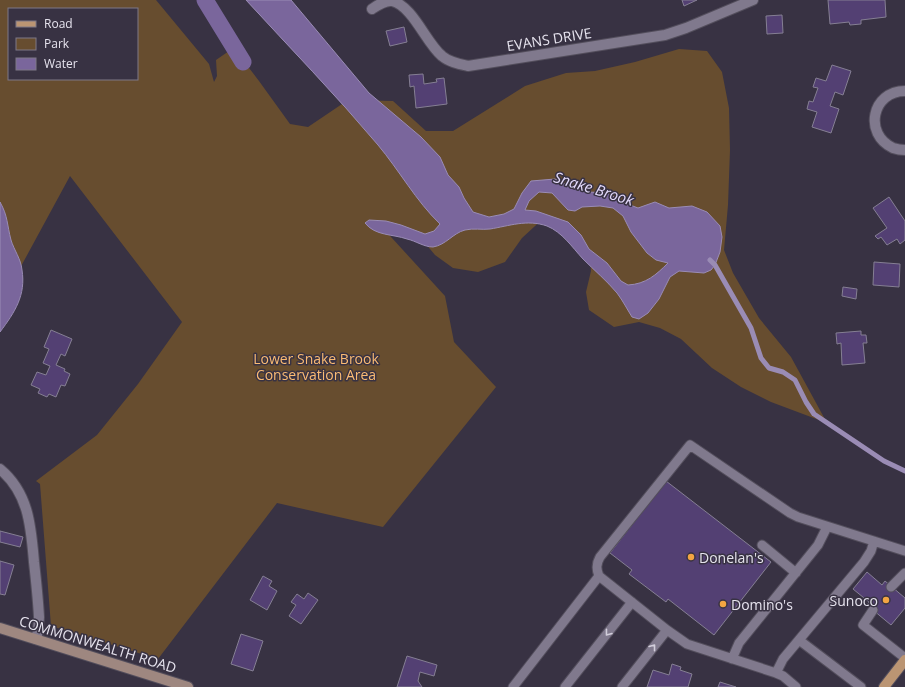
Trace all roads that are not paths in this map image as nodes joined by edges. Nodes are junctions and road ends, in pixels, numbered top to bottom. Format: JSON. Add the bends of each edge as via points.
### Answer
{"nodes":[{"id":1,"x":753,"y":0,"type":"edge"},
{"id":2,"x":372,"y":9,"type":"dead end"},
{"id":3,"x":905,"y":91,"type":"edge"},
{"id":4,"x":905,"y":150,"type":"edge"},
{"id":5,"x":0,"y":469,"type":"edge"},
{"id":6,"x":827,"y":527,"type":"junction"},
{"id":7,"x":874,"y":541,"type":"junction"},
{"id":8,"x":762,"y":546,"type":"dead end"},
{"id":9,"x":905,"y":551,"type":"edge"},
{"id":10,"x":796,"y":573,"type":"junction"},
{"id":11,"x":905,"y":573,"type":"edge"},
{"id":12,"x":599,"y":576,"type":"junction"},
{"id":13,"x":891,"y":587,"type":"dead end"},
{"id":14,"x":632,"y":602,"type":"junction"},
{"id":15,"x":873,"y":610,"type":"dead end"},
{"id":16,"x":0,"y":628,"type":"edge"},
{"id":17,"x":667,"y":630,"type":"junction"},
{"id":18,"x":36,"y":640,"type":"junction"},
{"id":19,"x":799,"y":640,"type":"junction"},
{"id":20,"x":732,"y":659,"type":"junction"},
{"id":21,"x":905,"y":659,"type":"edge"},
{"id":22,"x":776,"y":673,"type":"junction"},
{"id":23,"x":188,"y":687,"type":"edge"},
{"id":24,"x":513,"y":687,"type":"edge"},
{"id":25,"x":565,"y":687,"type":"edge"},
{"id":26,"x":622,"y":687,"type":"edge"},
{"id":27,"x":796,"y":687,"type":"edge"},
{"id":28,"x":861,"y":687,"type":"edge"},
{"id":29,"x":884,"y":687,"type":"edge"}],
"edges":[{"from":1,"to":2,"type":"street","name":"EVANS DRIVE","via":[[665,35],[468,66],[455,64],[442,57],[413,17],[401,6],[391,1],[381,3]]},
{"from":3,"to":4,"type":"street","via":[[892,93],[882,100],[876,110],[874,121],[877,132],[884,142],[893,148]]},
{"from":5,"to":18,"type":"street","via":[[17,487],[30,520],[39,617]]},
{"from":6,"to":7,"type":"lane"},
{"from":6,"to":10,"type":"lane","via":[[818,545]]},
{"from":6,"to":12,"type":"lane","via":[[790,513],[690,445],[600,556],[596,567]]},
{"from":7,"to":9,"type":"lane"},
{"from":7,"to":19,"type":"lane","via":[[864,562]]},
{"from":8,"to":10,"type":"lane"},
{"from":10,"to":20,"type":"lane","via":[[739,643]]},
{"from":11,"to":13,"type":"lane"},
{"from":12,"to":14,"type":"lane"},
{"from":12,"to":24,"type":"lane"},
{"from":14,"to":17,"type":"lane"},
{"from":14,"to":25,"type":"lane","one_way":true},
{"from":15,"to":21,"type":"lane","via":[[863,625]]},
{"from":16,"to":18,"type":"main road","name":"COMMONWEALTH ROAD"},
{"from":17,"to":20,"type":"lane","via":[[687,644]]},
{"from":26,"to":17,"type":"lane","one_way":true},
{"from":18,"to":23,"type":"main road","name":"COMMONWEALTH ROAD"},
{"from":19,"to":22,"type":"lane"},
{"from":19,"to":28,"type":"lane"},
{"from":20,"to":22,"type":"lane"},
{"from":21,"to":29,"type":"main road"},
{"from":22,"to":27,"type":"lane"}]}
